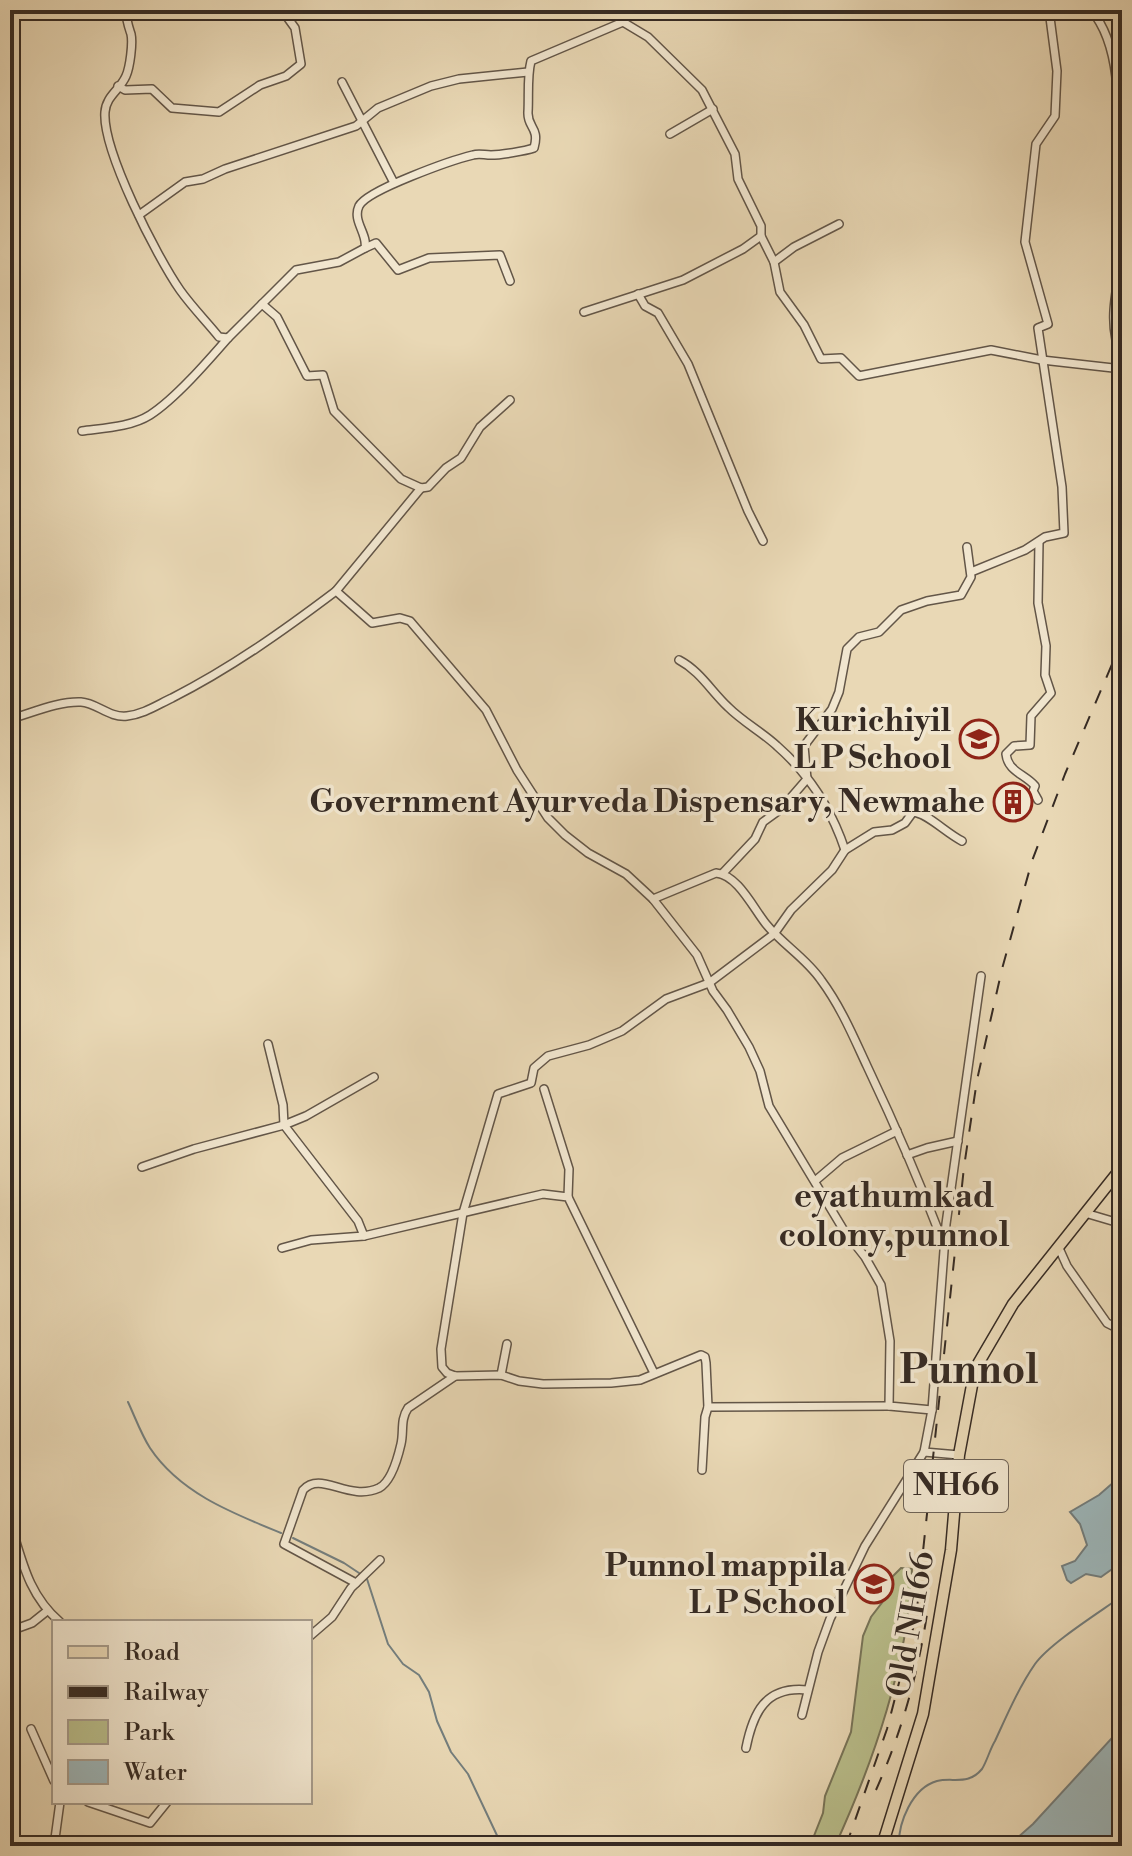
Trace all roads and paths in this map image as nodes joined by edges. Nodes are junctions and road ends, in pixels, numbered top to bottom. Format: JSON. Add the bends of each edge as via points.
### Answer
{"nodes":[{"id":1,"x":126,"y":10,"type":"edge"},
{"id":2,"x":282,"y":10,"type":"edge"},
{"id":3,"x":623,"y":10,"type":"edge"},
{"id":4,"x":1049,"y":10,"type":"edge"},
{"id":5,"x":1091,"y":10,"type":"edge"},
{"id":6,"x":623,"y":22,"type":"junction"},
{"id":7,"x":528,"y":72,"type":"junction"},
{"id":8,"x":342,"y":82,"type":"dead end"},
{"id":9,"x":118,"y":86,"type":"junction"},
{"id":10,"x":713,"y":109,"type":"junction"},
{"id":11,"x":360,"y":121,"type":"junction"},
{"id":12,"x":670,"y":134,"type":"dead end"},
{"id":13,"x":394,"y":183,"type":"junction"},
{"id":14,"x":139,"y":215,"type":"junction"},
{"id":15,"x":839,"y":224,"type":"dead end"},
{"id":16,"x":1122,"y":233,"type":"edge"},
{"id":17,"x":761,"y":236,"type":"junction"},
{"id":18,"x":365,"y":248,"type":"junction"},
{"id":19,"x":1122,"y":258,"type":"edge"},
{"id":20,"x":774,"y":262,"type":"junction"},
{"id":21,"x":510,"y":281,"type":"dead end"},
{"id":22,"x":638,"y":294,"type":"junction"},
{"id":23,"x":262,"y":304,"type":"junction"},
{"id":24,"x":584,"y":312,"type":"dead end"},
{"id":25,"x":228,"y":338,"type":"junction"},
{"id":26,"x":1122,"y":358,"type":"edge"},
{"id":27,"x":1042,"y":360,"type":"junction"},
{"id":28,"x":1122,"y":369,"type":"edge"},
{"id":29,"x":510,"y":400,"type":"dead end"},
{"id":30,"x":82,"y":431,"type":"dead end"},
{"id":31,"x":421,"y":488,"type":"junction"},
{"id":32,"x":763,"y":541,"type":"dead end"},
{"id":33,"x":1039,"y":542,"type":"junction"},
{"id":34,"x":967,"y":547,"type":"dead end"},
{"id":35,"x":971,"y":572,"type":"junction"},
{"id":36,"x":336,"y":591,"type":"junction"},
{"id":37,"x":679,"y":660,"type":"dead end"},
{"id":38,"x":10,"y":719,"type":"edge"},
{"id":39,"x":807,"y":779,"type":"junction"},
{"id":40,"x":1038,"y":800,"type":"dead end"},
{"id":41,"x":962,"y":841,"type":"dead end"},
{"id":42,"x":845,"y":850,"type":"junction"},
{"id":43,"x":722,"y":874,"type":"junction"},
{"id":44,"x":653,"y":899,"type":"junction"},
{"id":45,"x":774,"y":934,"type":"junction"},
{"id":46,"x":981,"y":976,"type":"dead end"},
{"id":47,"x":709,"y":983,"type":"junction"},
{"id":48,"x":268,"y":1044,"type":"dead end"},
{"id":49,"x":374,"y":1077,"type":"dead end"},
{"id":50,"x":544,"y":1089,"type":"dead end"},
{"id":51,"x":284,"y":1125,"type":"junction"},
{"id":52,"x":897,"y":1131,"type":"junction"},
{"id":53,"x":958,"y":1141,"type":"junction"},
{"id":54,"x":907,"y":1155,"type":"junction"},
{"id":55,"x":142,"y":1167,"type":"dead end"},
{"id":56,"x":1122,"y":1167,"type":"edge"},
{"id":57,"x":815,"y":1181,"type":"junction"},
{"id":58,"x":568,"y":1197,"type":"junction"},
{"id":59,"x":463,"y":1213,"type":"junction"},
{"id":60,"x":1085,"y":1213,"type":"junction"},
{"id":61,"x":1122,"y":1234,"type":"edge"},
{"id":62,"x":364,"y":1236,"type":"junction"},
{"id":63,"x":944,"y":1245,"type":"junction"},
{"id":64,"x":1058,"y":1246,"type":"junction"},
{"id":65,"x":282,"y":1248,"type":"dead end"},
{"id":66,"x":1122,"y":1325,"type":"edge"},
{"id":67,"x":507,"y":1344,"type":"dead end"},
{"id":68,"x":654,"y":1373,"type":"junction"},
{"id":69,"x":501,"y":1375,"type":"junction"},
{"id":70,"x":455,"y":1376,"type":"junction"},
{"id":71,"x":889,"y":1406,"type":"junction"},
{"id":72,"x":708,"y":1407,"type":"junction"},
{"id":73,"x":932,"y":1410,"type":"junction"},
{"id":74,"x":924,"y":1452,"type":"junction"},
{"id":75,"x":959,"y":1455,"type":"junction"},
{"id":76,"x":702,"y":1470,"type":"dead end"},
{"id":77,"x":14,"y":1535,"type":"dead end"},
{"id":78,"x":380,"y":1560,"type":"dead end"},
{"id":79,"x":358,"y":1582,"type":"junction"},
{"id":80,"x":47,"y":1611,"type":"junction"},
{"id":81,"x":58,"y":1620,"type":"edge"},
{"id":82,"x":10,"y":1631,"type":"edge"},
{"id":83,"x":312,"y":1634,"type":"edge"},
{"id":84,"x":807,"y":1690,"type":"junction"},
{"id":85,"x":802,"y":1715,"type":"dead end"},
{"id":86,"x":31,"y":1729,"type":"dead end"},
{"id":87,"x":746,"y":1748,"type":"dead end"},
{"id":88,"x":52,"y":1776,"type":"edge"},
{"id":89,"x":60,"y":1804,"type":"edge"},
{"id":90,"x":94,"y":1804,"type":"edge"},
{"id":91,"x":165,"y":1804,"type":"edge"},
{"id":92,"x":10,"y":1844,"type":"edge"},
{"id":93,"x":54,"y":1844,"type":"edge"},
{"id":94,"x":882,"y":1846,"type":"edge"}],
"edges":[{"from":1,"to":9,"type":"street","via":[[132,36],[126,76]]},
{"from":2,"to":9,"type":"street","via":[[295,28],[301,64],[219,112],[172,108],[152,89]]},
{"from":3,"to":6,"type":"street"},
{"from":4,"to":27,"type":"street","via":[[1057,71],[1055,116],[1036,144],[1025,242],[1048,324],[1038,328]]},
{"from":5,"to":16,"type":"street","via":[[1101,23],[1118,82]]},
{"from":6,"to":7,"type":"street","via":[[531,61]]},
{"from":6,"to":10,"type":"street","via":[[689,75]]},
{"from":7,"to":11,"type":"street","via":[[431,86]]},
{"from":7,"to":13,"type":"street","via":[[534,148],[477,153]]},
{"from":8,"to":11,"type":"street"},
{"from":9,"to":14,"type":"street","via":[[108,98],[105,128]]},
{"from":10,"to":12,"type":"street"},
{"from":10,"to":17,"type":"street","via":[[735,154],[738,179]]},
{"from":11,"to":13,"type":"street"},
{"from":11,"to":14,"type":"street","via":[[185,182]]},
{"from":13,"to":18,"type":"street","via":[[361,202],[357,222]]},
{"from":14,"to":25,"type":"street","via":[[179,289],[219,337]]},
{"from":15,"to":20,"type":"street"},
{"from":17,"to":20,"type":"street"},
{"from":17,"to":22,"type":"street","via":[[683,280]]},
{"from":18,"to":21,"type":"street","via":[[376,243],[398,270],[429,258],[500,255]]},
{"from":18,"to":23,"type":"street","via":[[339,262],[296,270]]},
{"from":19,"to":26,"type":"street","via":[[1114,302],[1115,343]]},
{"from":20,"to":27,"type":"street","via":[[780,292],[821,359],[841,358],[859,376],[991,350]]},
{"from":22,"to":24,"type":"street"},
{"from":22,"to":32,"type":"street","via":[[658,313],[688,364]]},
{"from":23,"to":25,"type":"street"},
{"from":23,"to":31,"type":"street","via":[[277,317],[307,376],[323,375],[341,420],[401,479]]},
{"from":25,"to":30,"type":"street","via":[[150,415]]},
{"from":27,"to":28,"type":"street"},
{"from":27,"to":33,"type":"street","via":[[1064,533]]},
{"from":29,"to":31,"type":"street","via":[[480,427],[461,458]]},
{"from":31,"to":36,"type":"street"},
{"from":33,"to":35,"type":"street"},
{"from":33,"to":40,"type":"street","via":[[1038,603],[1051,693],[1031,716],[1030,745],[1014,746],[1006,754],[1011,767],[1035,786]]},
{"from":34,"to":35,"type":"street"},
{"from":35,"to":39,"type":"street","via":[[961,595],[901,610],[879,632],[859,637],[847,649],[832,709],[804,746]]},
{"from":36,"to":38,"type":"street","via":[[210,679],[145,712],[113,715],[84,702]]},
{"from":36,"to":44,"type":"street","via":[[372,623],[410,621],[486,710],[548,818]]},
{"from":37,"to":39,"type":"street","via":[[693,667],[715,695],[777,746]]},
{"from":39,"to":42,"type":"street","via":[[829,809]]},
{"from":39,"to":43,"type":"street","via":[[763,822],[755,839]]},
{"from":41,"to":42,"type":"street","via":[[913,812],[905,823],[874,832]]},
{"from":42,"to":45,"type":"street"},
{"from":43,"to":44,"type":"street"},
{"from":43,"to":45,"type":"street","via":[[744,893]]},
{"from":44,"to":47,"type":"street","via":[[697,955]]},
{"from":45,"to":47,"type":"street"},
{"from":45,"to":52,"type":"street","via":[[820,978],[845,1016]]},
{"from":46,"to":53,"type":"street"},
{"from":47,"to":57,"type":"street","via":[[749,1047],[769,1106]]},
{"from":47,"to":59,"type":"street","via":[[666,999],[622,1031],[548,1056],[534,1068],[531,1083],[498,1094]]},
{"from":48,"to":51,"type":"street"},
{"from":49,"to":51,"type":"street"},
{"from":50,"to":58,"type":"street","via":[[569,1169]]},
{"from":51,"to":55,"type":"street"},
{"from":51,"to":62,"type":"street"},
{"from":52,"to":54,"type":"street"},
{"from":52,"to":57,"type":"street","via":[[842,1158]]},
{"from":53,"to":54,"type":"street"},
{"from":53,"to":63,"type":"street"},
{"from":54,"to":63,"type":"street"},
{"from":56,"to":60,"type":"main road","name":"Old NH66","number":"NH66"},
{"from":57,"to":71,"type":"street","via":[[881,1285],[890,1341]]},
{"from":58,"to":59,"type":"street","via":[[543,1194]]},
{"from":58,"to":68,"type":"street"},
{"from":59,"to":62,"type":"street"},
{"from":59,"to":70,"type":"street","via":[[441,1349],[442,1367]]},
{"from":60,"to":61,"type":"street","via":[[1119,1223]]},
{"from":60,"to":64,"type":"main road","name":"Old NH66","number":"NH66"},
{"from":62,"to":65,"type":"street"},
{"from":63,"to":73,"type":"street"},
{"from":64,"to":66,"type":"street","via":[[1107,1323]]},
{"from":64,"to":75,"type":"main road","name":"Old NH66","number":"NH66","via":[[1013,1304],[975,1369]]},
{"from":67,"to":69,"type":"street"},
{"from":68,"to":69,"type":"street","via":[[640,1380],[572,1384],[531,1383]]},
{"from":68,"to":72,"type":"street","via":[[705,1357]]},
{"from":69,"to":70,"type":"street"},
{"from":70,"to":79,"type":"street","via":[[408,1408],[401,1445],[389,1480],[381,1487],[352,1493],[317,1481],[303,1490],[284,1544]]},
{"from":71,"to":72,"type":"street"},
{"from":71,"to":73,"type":"street"},
{"from":72,"to":76,"type":"street"},
{"from":73,"to":74,"type":"street"},
{"from":74,"to":75,"type":"street"},
{"from":74,"to":84,"type":"street","via":[[852,1570]]},
{"from":75,"to":94,"type":"main road","name":"Old NH66","number":"NH66","via":[[951,1550],[923,1714]]},
{"from":77,"to":80,"type":"street","via":[[28,1580]]},
{"from":78,"to":79,"type":"street"},
{"from":79,"to":83,"type":"street"},
{"from":80,"to":81,"type":"street"},
{"from":80,"to":82,"type":"street"},
{"from":84,"to":85,"type":"street"},
{"from":84,"to":87,"type":"street","via":[[786,1690],[769,1699],[756,1712]]},
{"from":86,"to":88,"type":"street"},
{"from":89,"to":93,"type":"street"},
{"from":90,"to":91,"type":"street","via":[[150,1823]]},
{"from":92,"to":93,"type":"street"}]}
